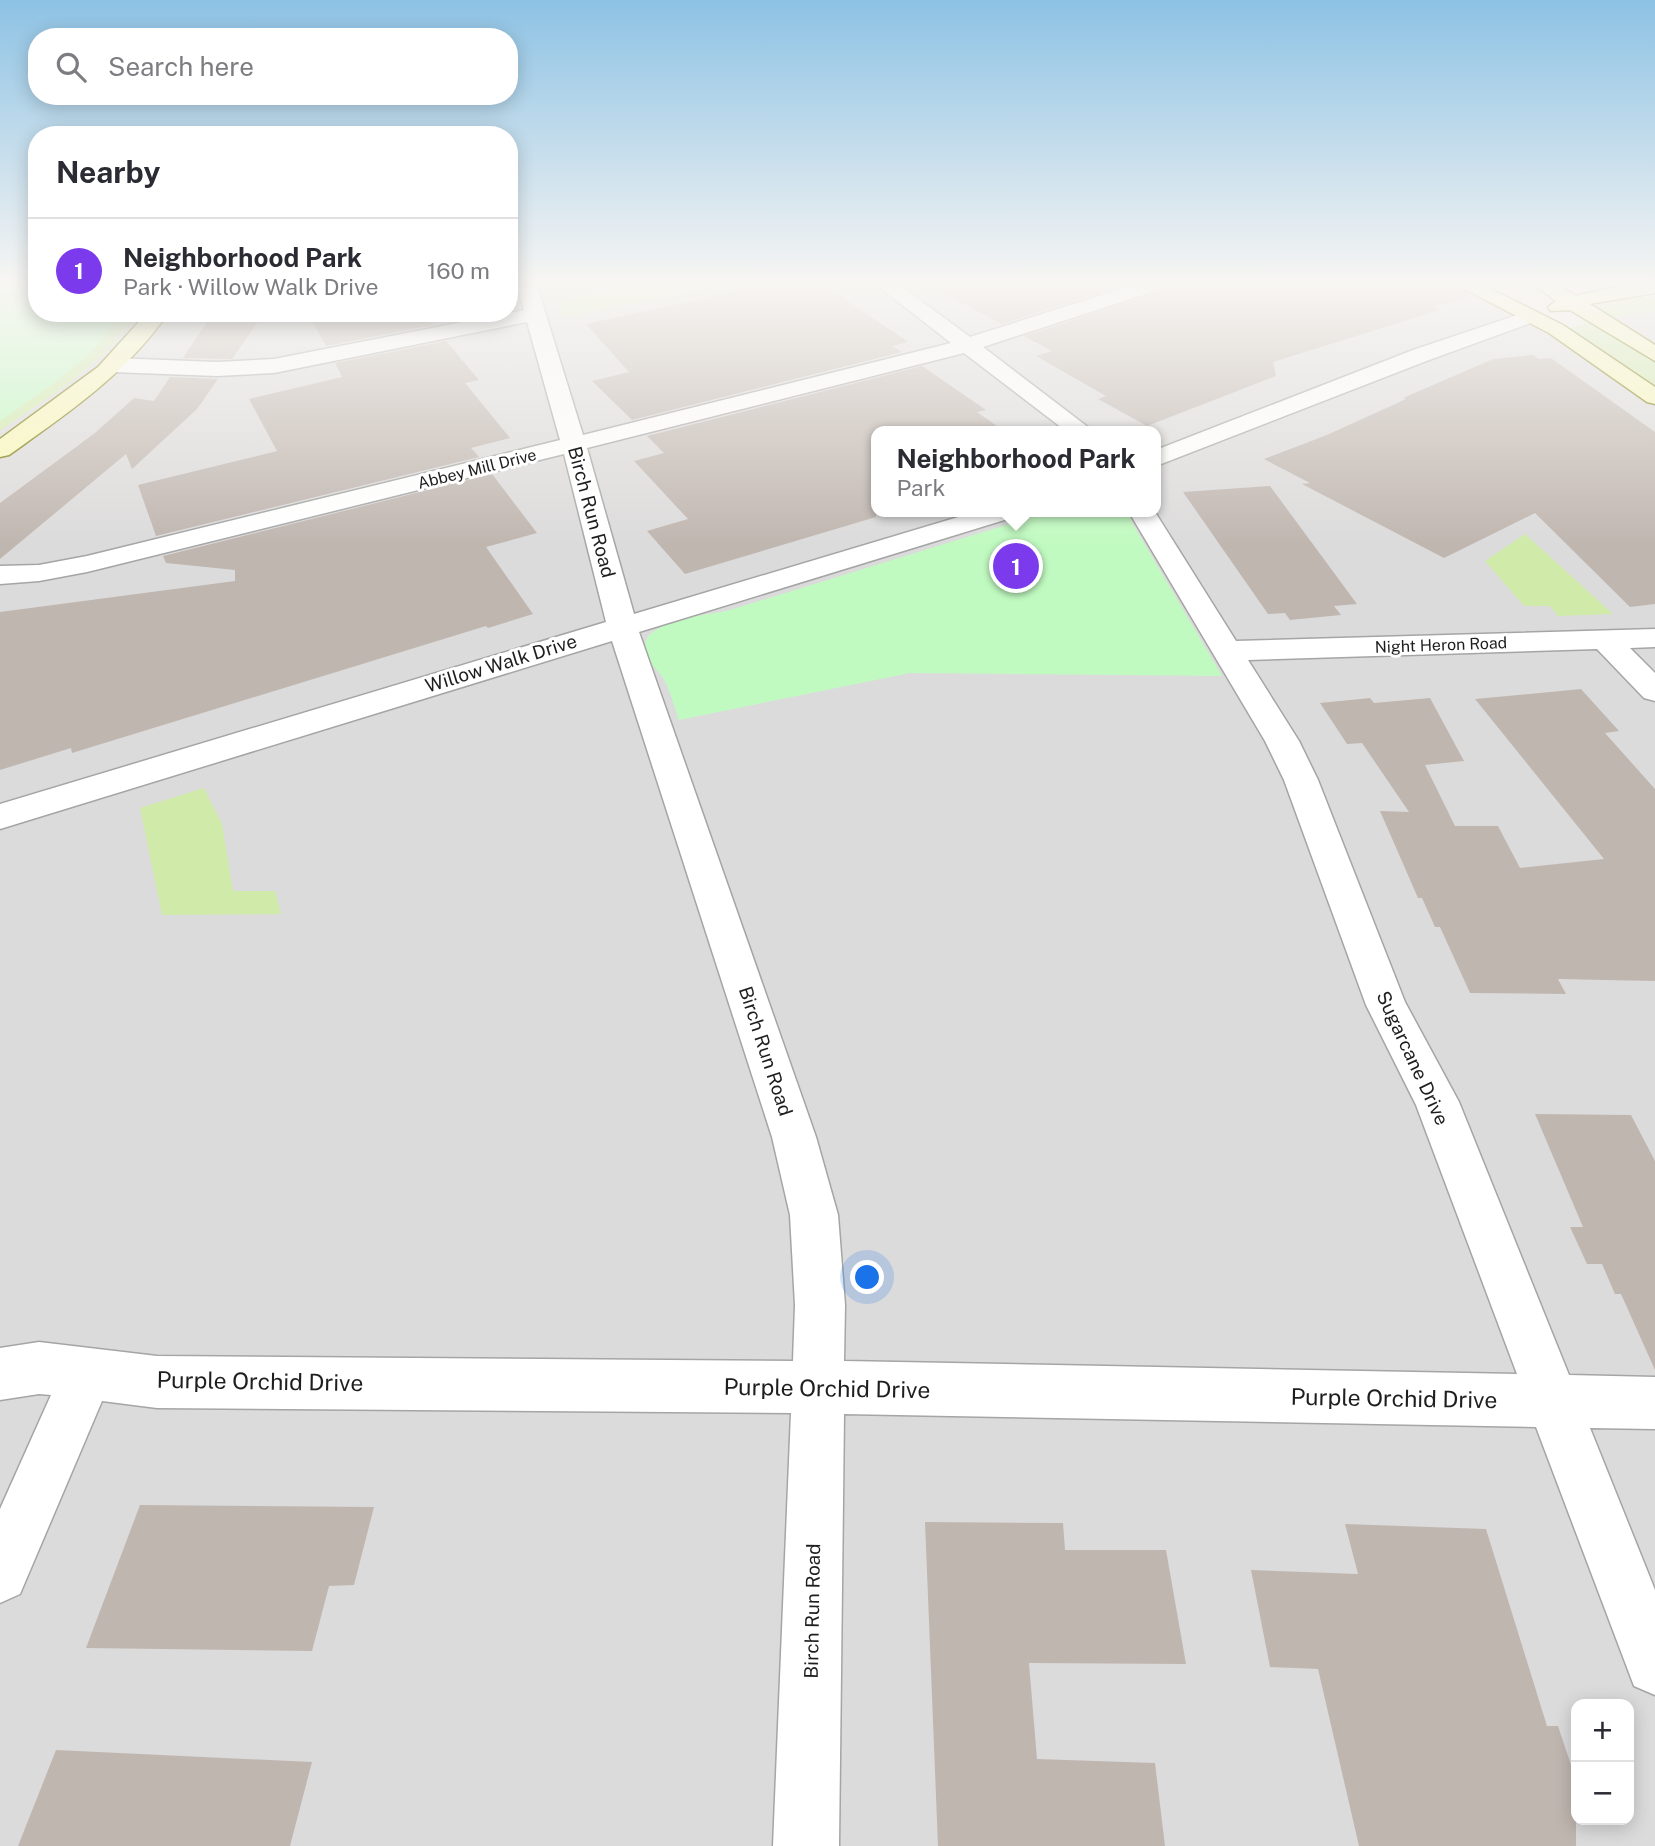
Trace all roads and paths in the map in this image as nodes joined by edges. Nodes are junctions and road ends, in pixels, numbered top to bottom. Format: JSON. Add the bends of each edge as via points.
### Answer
{"nodes":[{"id":1,"x":103,"y":372,"type":"edge"},
{"id":2,"x":552,"y":372,"type":"edge"},
{"id":3,"x":860,"y":372,"type":"edge"},
{"id":4,"x":1003,"y":372,"type":"edge"},
{"id":5,"x":1377,"y":372,"type":"edge"},
{"id":6,"x":1617,"y":372,"type":"edge"},
{"id":7,"x":1655,"y":397,"type":"edge"},
{"id":8,"x":1074,"y":426,"type":"edge"},
{"id":9,"x":573,"y":445,"type":"junction"},
{"id":10,"x":0,"y":450,"type":"edge"},
{"id":11,"x":1161,"y":457,"type":"edge"},
{"id":12,"x":985,"y":517,"type":"edge"},
{"id":13,"x":1145,"y":517,"type":"edge"},
{"id":14,"x":0,"y":575,"type":"edge"},
{"id":15,"x":622,"y":626,"type":"junction"},
{"id":16,"x":1655,"y":638,"type":"edge"},
{"id":17,"x":1605,"y":640,"type":"junction"},
{"id":18,"x":1227,"y":651,"type":"junction"},
{"id":19,"x":1655,"y":691,"type":"edge"},
{"id":20,"x":0,"y":817,"type":"edge"},
{"id":21,"x":88,"y":1373,"type":"junction"},
{"id":22,"x":0,"y":1374,"type":"edge"},
{"id":23,"x":817,"y":1387,"type":"junction"},
{"id":24,"x":1552,"y":1400,"type":"junction"},
{"id":25,"x":1655,"y":1403,"type":"edge"},
{"id":26,"x":0,"y":1574,"type":"edge"},
{"id":27,"x":1655,"y":1665,"type":"edge"},
{"id":28,"x":806,"y":1846,"type":"edge"}],
"edges":[{"from":1,"to":10,"type":"street"},
{"from":2,"to":9,"type":"street","name":"Birch Run Road"},
{"from":3,"to":9,"type":"street","name":"Abbey Mill Drive"},
{"from":4,"to":8,"type":"street"},
{"from":5,"to":11,"type":"street"},
{"from":6,"to":7,"type":"street"},
{"from":9,"to":14,"type":"street","name":"Abbey Mill Drive","via":[[88,564]]},
{"from":9,"to":15,"type":"street","name":"Birch Run Road"},
{"from":12,"to":15,"type":"street","name":"Willow Walk Drive"},
{"from":13,"to":18,"type":"street","name":"Sugarcane Drive"},
{"from":15,"to":20,"type":"street","name":"Willow Walk Drive"},
{"from":15,"to":23,"type":"street","name":"Birch Run Road","via":[[806,1175],[818,1259]]},
{"from":16,"to":17,"type":"street","name":"Night Heron Road"},
{"from":17,"to":18,"type":"street","name":"Night Heron Road"},
{"from":17,"to":19,"type":"street"},
{"from":18,"to":24,"type":"street","name":"Sugarcane Drive","via":[[1301,780],[1386,1005],[1433,1092]]},
{"from":21,"to":22,"type":"street","name":"Purple Orchid Drive","via":[[38,1368]]},
{"from":21,"to":23,"type":"street","name":"Purple Orchid Drive","via":[[157,1382]]},
{"from":21,"to":26,"type":"street"},
{"from":23,"to":24,"type":"street","name":"Purple Orchid Drive"},
{"from":23,"to":28,"type":"street","name":"Birch Run Road"},
{"from":24,"to":25,"type":"street","name":"Purple Orchid Drive"},
{"from":24,"to":27,"type":"street","name":"Sugarcane Drive"}]}
